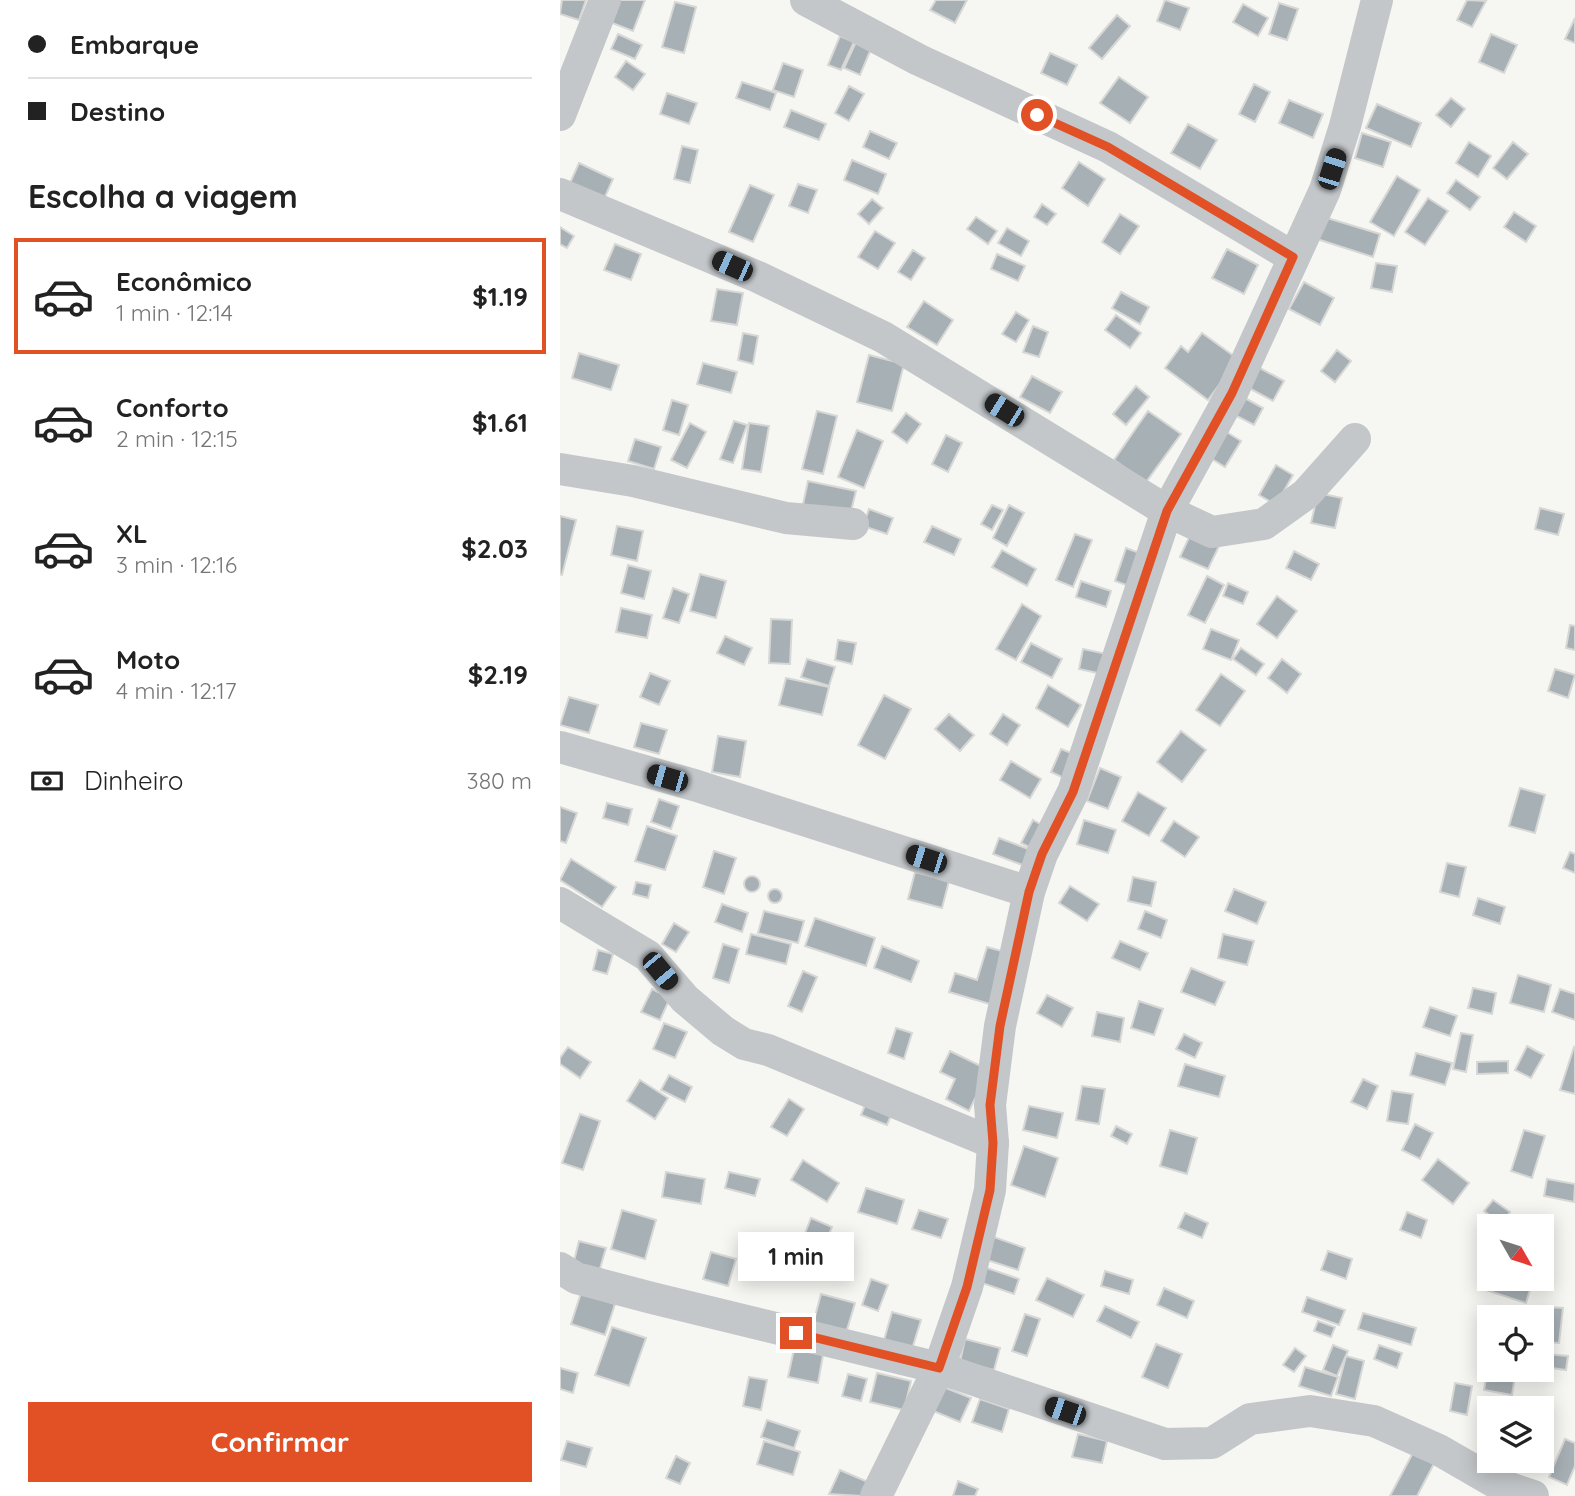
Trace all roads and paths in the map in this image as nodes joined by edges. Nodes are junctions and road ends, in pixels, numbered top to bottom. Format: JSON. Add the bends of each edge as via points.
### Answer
{"nodes":[{"id":1,"x":605,"y":0,"type":"edge"},
{"id":2,"x":806,"y":0,"type":"edge"},
{"id":3,"x":1377,"y":0,"type":"edge"},
{"id":4,"x":560,"y":115,"type":"edge"},
{"id":5,"x":560,"y":194,"type":"edge"},
{"id":6,"x":1293,"y":257,"type":"junction"},
{"id":7,"x":1355,"y":439,"type":"dead end"},
{"id":8,"x":560,"y":469,"type":"edge"},
{"id":9,"x":1167,"y":511,"type":"junction"},
{"id":10,"x":853,"y":524,"type":"dead end"},
{"id":11,"x":560,"y":747,"type":"edge"},
{"id":12,"x":1029,"y":892,"type":"junction"},
{"id":13,"x":560,"y":903,"type":"edge"},
{"id":14,"x":993,"y":1143,"type":"junction"},
{"id":15,"x":560,"y":1268,"type":"edge"},
{"id":16,"x":939,"y":1368,"type":"junction"},
{"id":17,"x":876,"y":1496,"type":"edge"},
{"id":18,"x":1533,"y":1496,"type":"edge"}],
"edges":[{"from":1,"to":4,"type":"street"},
{"from":2,"to":6,"type":"street","via":[[919,60],[1108,147]]},
{"from":3,"to":6,"type":"street","via":[[1329,177]]},
{"from":5,"to":9,"type":"street","via":[[758,277],[883,337]]},
{"from":6,"to":9,"type":"street","via":[[1232,393]]},
{"from":7,"to":9,"type":"street","via":[[1306,494],[1264,524],[1212,532]]},
{"from":8,"to":10,"type":"street","via":[[645,483],[786,518]]},
{"from":9,"to":12,"type":"street","via":[[1073,792]]},
{"from":11,"to":12,"type":"street"},
{"from":12,"to":14,"type":"street","via":[[1000,1026],[990,1105]]},
{"from":13,"to":14,"type":"street","via":[[648,956],[685,999],[744,1044]]},
{"from":14,"to":16,"type":"street","via":[[990,1190],[967,1287]]},
{"from":15,"to":16,"type":"street","via":[[576,1278]]},
{"from":16,"to":17,"type":"street"},
{"from":16,"to":18,"type":"street","via":[[1165,1444],[1212,1443],[1250,1419],[1310,1411],[1374,1421],[1439,1450],[1498,1485]]}]}
